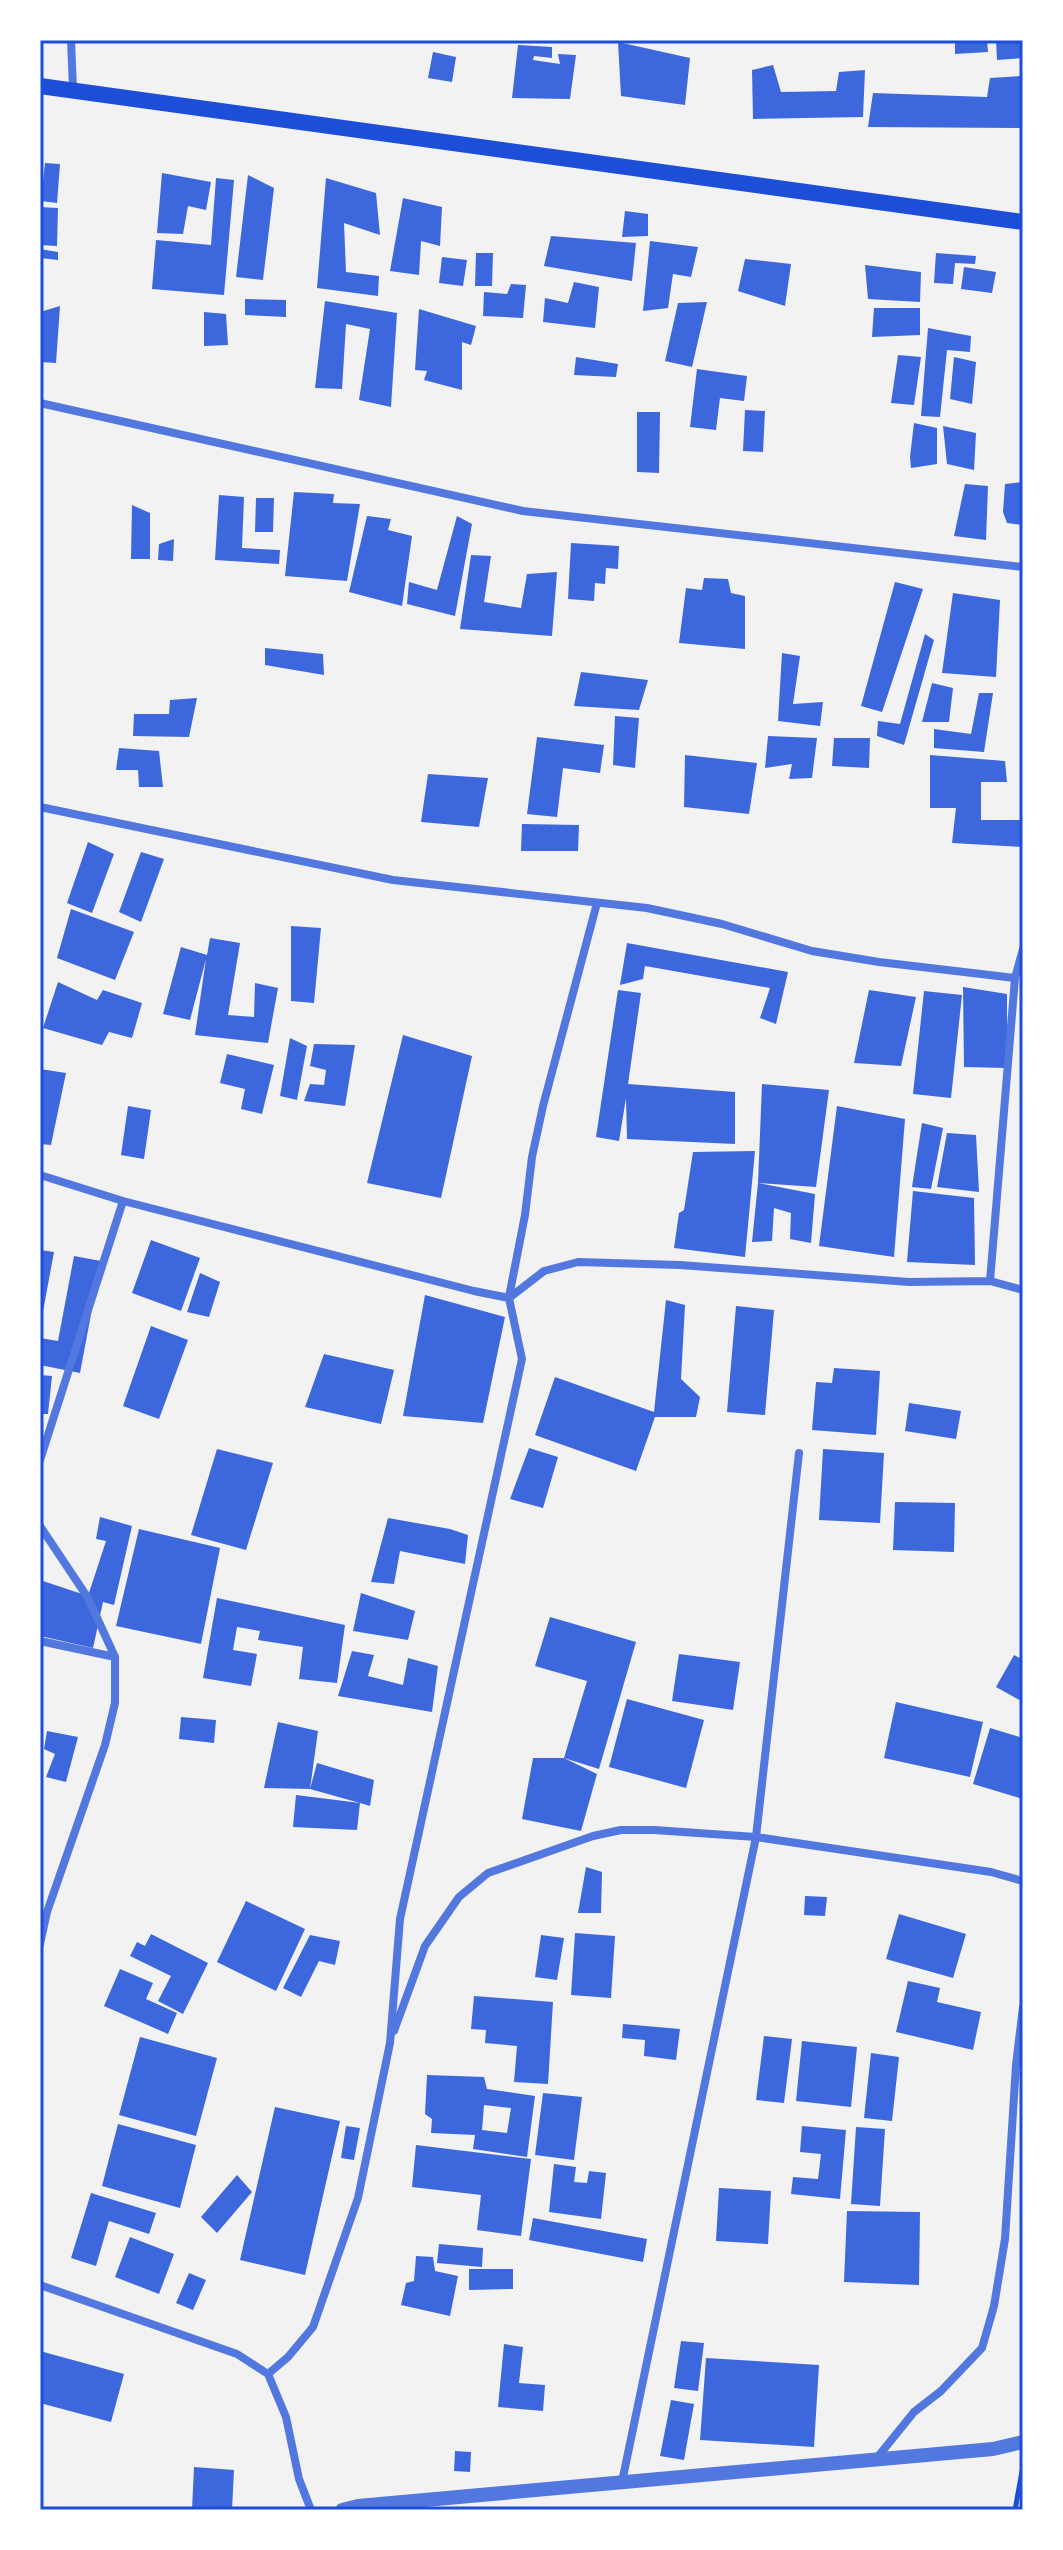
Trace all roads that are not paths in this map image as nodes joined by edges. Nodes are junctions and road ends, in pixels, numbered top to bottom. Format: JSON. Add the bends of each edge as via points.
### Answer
{"nodes":[{"id":1,"x":71,"y":40,"type":"edge"},
{"id":2,"x":40,"y":86,"type":"edge"},
{"id":3,"x":73,"y":89,"type":"junction"},
{"id":4,"x":1023,"y":222,"type":"edge"},
{"id":5,"x":40,"y":403,"type":"edge"},
{"id":6,"x":1023,"y":567,"type":"edge"},
{"id":7,"x":40,"y":807,"type":"edge"},
{"id":8,"x":597,"y":903,"type":"junction"},
{"id":9,"x":1023,"y":949,"type":"edge"},
{"id":10,"x":1015,"y":978,"type":"junction"},
{"id":11,"x":40,"y":1175,"type":"edge"},
{"id":12,"x":123,"y":1201,"type":"junction"},
{"id":13,"x":990,"y":1281,"type":"junction"},
{"id":14,"x":1023,"y":1290,"type":"edge"},
{"id":15,"x":509,"y":1298,"type":"junction"},
{"id":16,"x":799,"y":1453,"type":"dead end"},
{"id":17,"x":40,"y":1460,"type":"edge"},
{"id":18,"x":40,"y":1526,"type":"edge"},
{"id":19,"x":40,"y":1641,"type":"edge"},
{"id":20,"x":115,"y":1657,"type":"junction"},
{"id":21,"x":756,"y":1837,"type":"junction"},
{"id":22,"x":1023,"y":1881,"type":"edge"},
{"id":23,"x":40,"y":1944,"type":"edge"},
{"id":24,"x":1023,"y":2007,"type":"edge"},
{"id":25,"x":390,"y":2043,"type":"junction"},
{"id":26,"x":40,"y":2285,"type":"edge"},
{"id":27,"x":268,"y":2374,"type":"junction"},
{"id":28,"x":1023,"y":2442,"type":"edge"},
{"id":29,"x":876,"y":2459,"type":"junction"},
{"id":30,"x":622,"y":2483,"type":"junction"},
{"id":31,"x":311,"y":2510,"type":"edge"},
{"id":32,"x":342,"y":2510,"type":"edge"}],
"edges":[{"from":1,"to":3,"type":"street"},
{"from":2,"to":3,"type":"main road"},
{"from":3,"to":4,"type":"main road"},
{"from":5,"to":6,"type":"street","via":[[523,511]]},
{"from":7,"to":8,"type":"street","via":[[393,880]]},
{"from":8,"to":10,"type":"street","via":[[722,924],[812,951]]},
{"from":8,"to":15,"type":"street","via":[[543,1106]]},
{"from":9,"to":10,"type":"street"},
{"from":10,"to":13,"type":"street"},
{"from":11,"to":12,"type":"street"},
{"from":12,"to":15,"type":"street"},
{"from":12,"to":17,"type":"street"},
{"from":13,"to":14,"type":"street"},
{"from":13,"to":15,"type":"street","via":[[909,1282],[578,1262],[544,1271]]},
{"from":15,"to":25,"type":"street","via":[[522,1359],[400,1919]]},
{"from":16,"to":21,"type":"street"},
{"from":18,"to":20,"type":"street","via":[[88,1598]]},
{"from":19,"to":20,"type":"street"},
{"from":20,"to":23,"type":"street","via":[[115,1703],[105,1745]]},
{"from":21,"to":22,"type":"street"},
{"from":21,"to":25,"type":"street","via":[[621,1830],[488,1873],[459,1897],[425,1946]]},
{"from":21,"to":30,"type":"street"},
{"from":24,"to":29,"type":"street","via":[[1005,2239],[982,2348],[914,2412]]},
{"from":25,"to":27,"type":"street","via":[[358,2198],[313,2327]]},
{"from":26,"to":27,"type":"street","via":[[237,2354]]},
{"from":27,"to":31,"type":"street","via":[[286,2417]]},
{"from":28,"to":29,"type":"street"},
{"from":29,"to":30,"type":"street"},
{"from":30,"to":32,"type":"street"}]}
